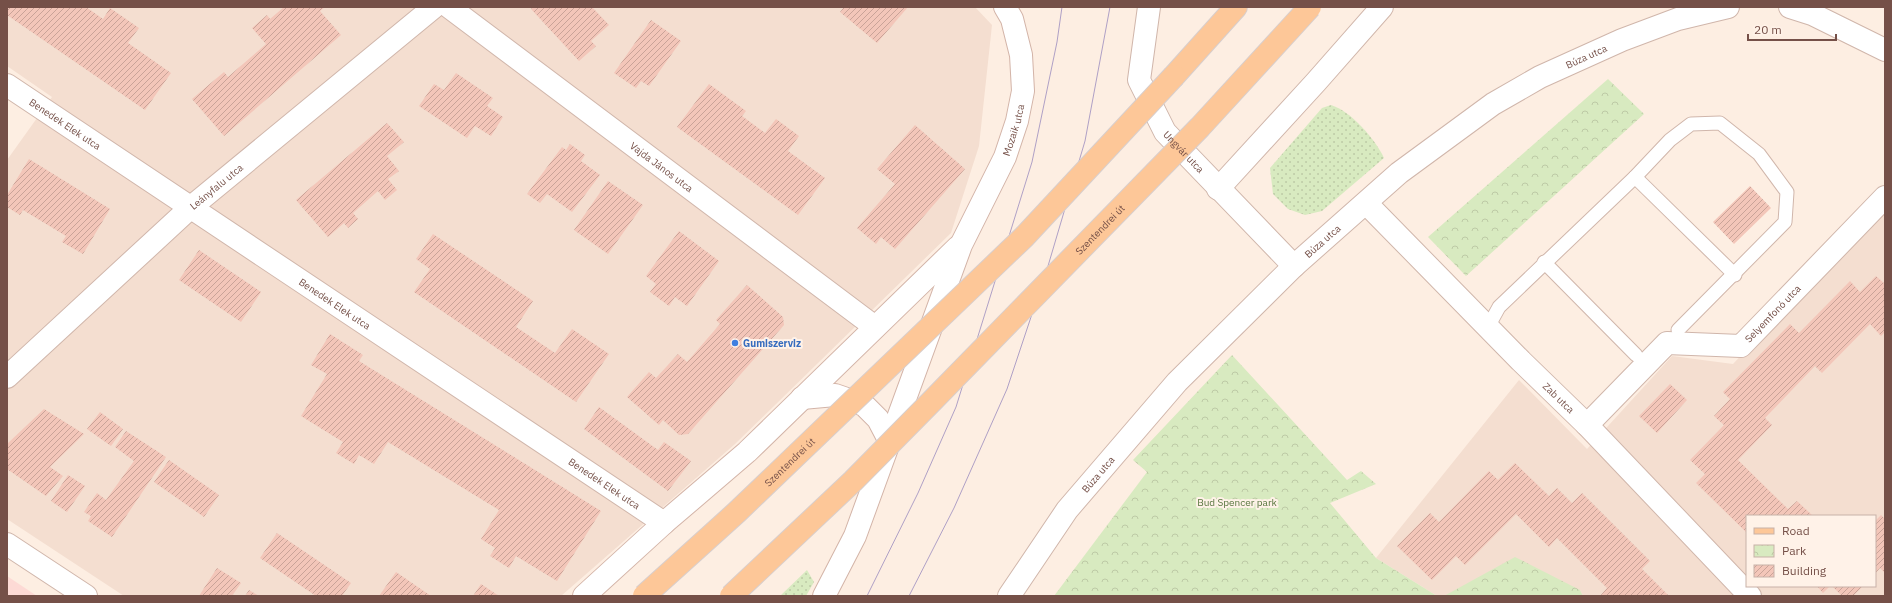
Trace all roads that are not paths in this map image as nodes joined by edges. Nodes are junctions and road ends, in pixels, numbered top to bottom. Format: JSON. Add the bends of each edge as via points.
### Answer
{"nodes":[{"id":1,"x":434,"y":7,"type":"edge"},
{"id":2,"x":449,"y":7,"type":"edge"},
{"id":3,"x":1005,"y":7,"type":"edge"},
{"id":4,"x":1149,"y":7,"type":"edge"},
{"id":5,"x":1236,"y":7,"type":"edge"},
{"id":6,"x":1310,"y":7,"type":"edge"},
{"id":7,"x":1382,"y":7,"type":"edge"},
{"id":8,"x":1728,"y":7,"type":"edge"},
{"id":9,"x":1790,"y":7,"type":"edge"},
{"id":10,"x":1885,"y":50,"type":"edge"},
{"id":11,"x":7,"y":85,"type":"edge"},
{"id":12,"x":1635,"y":177,"type":"junction"},
{"id":13,"x":1218,"y":189,"type":"junction"},
{"id":14,"x":1885,"y":197,"type":"edge"},
{"id":15,"x":1366,"y":203,"type":"junction"},
{"id":16,"x":190,"y":208,"type":"junction"},
{"id":17,"x":961,"y":245,"type":"junction"},
{"id":18,"x":1544,"y":262,"type":"junction"},
{"id":19,"x":1294,"y":266,"type":"junction"},
{"id":20,"x":1735,"y":275,"type":"junction"},
{"id":21,"x":875,"y":327,"type":"junction"},
{"id":22,"x":1488,"y":327,"type":"junction"},
{"id":23,"x":1678,"y":330,"type":"dead end"},
{"id":24,"x":1636,"y":355,"type":"dead end"},
{"id":25,"x":7,"y":377,"type":"edge"},
{"id":26,"x":802,"y":398,"type":"junction"},
{"id":27,"x":1587,"y":425,"type":"junction"},
{"id":28,"x":889,"y":440,"type":"junction"},
{"id":29,"x":664,"y":523,"type":"junction"},
{"id":30,"x":7,"y":544,"type":"edge"},
{"id":31,"x":86,"y":596,"type":"edge"},
{"id":32,"x":584,"y":596,"type":"edge"},
{"id":33,"x":644,"y":596,"type":"edge"},
{"id":34,"x":731,"y":596,"type":"edge"},
{"id":35,"x":824,"y":596,"type":"edge"},
{"id":36,"x":1009,"y":596,"type":"edge"},
{"id":37,"x":1750,"y":596,"type":"edge"}],
"edges":[{"from":1,"to":16,"type":"street","name":"Leányfalu utca"},
{"from":2,"to":21,"type":"street","name":"Vajda János utca"},
{"from":3,"to":17,"type":"street","name":"Mozaik utca","via":[[1012,19],[1021,55],[1023,91],[1017,121],[1005,157]]},
{"from":4,"to":13,"type":"street","name":"Ungvár utca","via":[[1139,80],[1165,132]]},
{"from":5,"to":33,"type":"main road","name":"Szentendrei út","bridge":true,"via":[[1024,237],[737,512]]},
{"from":6,"to":34,"type":"main road","name":"Szentendrei út","bridge":true,"via":[[1200,127],[924,410]]},
{"from":7,"to":13,"type":"street"},
{"from":8,"to":15,"type":"street","name":"Búza utca","via":[[1678,19],[1622,40],[1540,77],[1493,104],[1399,173]]},
{"from":9,"to":10,"type":"street","via":[[1812,14]]},
{"from":11,"to":16,"type":"street","name":"Benedek Elek utca"},
{"from":12,"to":18,"type":"lane"},
{"from":12,"to":20,"type":"lane"},
{"from":12,"to":20,"type":"lane","via":[[1670,140],[1690,124],[1720,123],[1759,154],[1787,192],[1785,222]]},
{"from":13,"to":19,"type":"street","name":"Ungvár utca"},
{"from":14,"to":27,"type":"street","name":"Selyemfonó utca","via":[[1741,346],[1667,343]]},
{"from":15,"to":19,"type":"street","name":"Búza utca"},
{"from":15,"to":22,"type":"street","name":"Zab utca"},
{"from":16,"to":25,"type":"street","name":"Leányfalu utca"},
{"from":16,"to":29,"type":"street","name":"Benedek Elek utca"},
{"from":17,"to":21,"type":"street"},
{"from":17,"to":28,"type":"street"},
{"from":18,"to":22,"type":"lane","via":[[1499,307]]},
{"from":18,"to":24,"type":"lane"},
{"from":19,"to":36,"type":"street","name":"Búza utca","via":[[1176,382],[1067,510]]},
{"from":20,"to":23,"type":"lane"},
{"from":21,"to":26,"type":"street"},
{"from":22,"to":27,"type":"street","name":"Zab utca"},
{"from":26,"to":28,"type":"street","via":[[835,395],[864,406],[878,419]]},
{"from":26,"to":29,"type":"street","via":[[747,452]]},
{"from":27,"to":37,"type":"street","name":"Zab utca"},
{"from":28,"to":35,"type":"street","via":[[855,536]]},
{"from":29,"to":32,"type":"street"},
{"from":30,"to":31,"type":"street"}]}
